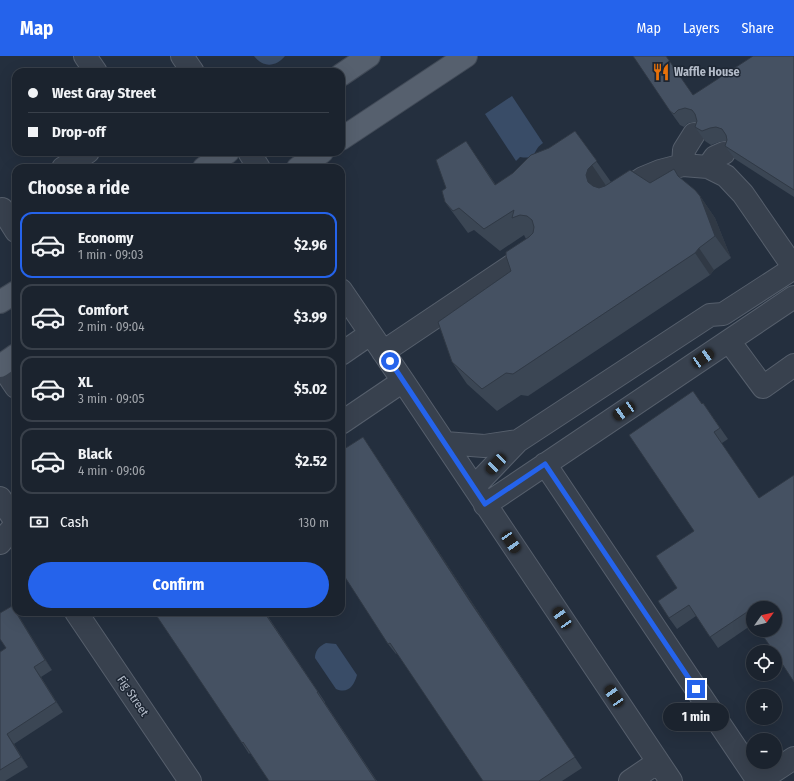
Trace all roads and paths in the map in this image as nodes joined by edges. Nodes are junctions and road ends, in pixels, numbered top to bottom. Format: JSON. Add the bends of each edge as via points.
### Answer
{"nodes":[{"id":1,"x":85,"y":56,"type":"edge"},
{"id":2,"x":369,"y":56,"type":"edge"},
{"id":3,"x":466,"y":56,"type":"edge"},
{"id":4,"x":93,"y":68,"type":"edge"},
{"id":5,"x":345,"y":72,"type":"edge"},
{"id":6,"x":694,"y":134,"type":"edge"},
{"id":7,"x":345,"y":136,"type":"edge"},
{"id":8,"x":724,"y":153,"type":"edge"},
{"id":9,"x":82,"y":156,"type":"edge"},
{"id":10,"x":222,"y":156,"type":"edge"},
{"id":11,"x":316,"y":156,"type":"edge"},
{"id":12,"x":70,"y":164,"type":"edge"},
{"id":13,"x":210,"y":164,"type":"edge"},
{"id":14,"x":304,"y":164,"type":"edge"},
{"id":15,"x":683,"y":165,"type":"junction"},
{"id":16,"x":708,"y":167,"type":"junction"},
{"id":17,"x":614,"y":197,"type":"edge"},
{"id":18,"x":6,"y":207,"type":"edge"},
{"id":19,"x":12,"y":221,"type":"edge"},
{"id":20,"x":537,"y":249,"type":"edge"},
{"id":21,"x":794,"y":268,"type":"edge"},
{"id":22,"x":12,"y":294,"type":"edge"},
{"id":23,"x":345,"y":296,"type":"edge"},
{"id":24,"x":794,"y":297,"type":"edge"},
{"id":25,"x":0,"y":302,"type":"edge"},
{"id":26,"x":370,"y":334,"type":"junction"},
{"id":27,"x":729,"y":341,"type":"junction"},
{"id":28,"x":345,"y":351,"type":"edge"},
{"id":29,"x":383,"y":352,"type":"junction"},
{"id":30,"x":6,"y":362,"type":"edge"},
{"id":31,"x":794,"y":365,"type":"edge"},
{"id":32,"x":12,"y":377,"type":"edge"},
{"id":33,"x":403,"y":381,"type":"junction"},
{"id":34,"x":345,"y":420,"type":"edge"},
{"id":35,"x":518,"y":441,"type":"junction"},
{"id":36,"x":445,"y":443,"type":"junction"},
{"id":37,"x":545,"y":464,"type":"junction"},
{"id":38,"x":480,"y":496,"type":"junction"},
{"id":39,"x":0,"y":498,"type":"edge"},
{"id":40,"x":12,"y":517,"type":"edge"},
{"id":41,"x":12,"y":528,"type":"edge"},
{"id":42,"x":0,"y":543,"type":"edge"},
{"id":43,"x":79,"y":616,"type":"edge"},
{"id":44,"x":794,"y":758,"type":"edge"},
{"id":45,"x":658,"y":762,"type":"junction"},
{"id":46,"x":190,"y":781,"type":"edge"},
{"id":47,"x":630,"y":781,"type":"edge"},
{"id":48,"x":671,"y":781,"type":"edge"},
{"id":49,"x":759,"y":781,"type":"edge"}],
"edges":[{"from":1,"to":4,"type":"street"},
{"from":2,"to":5,"type":"main road"},
{"from":3,"to":7,"type":"main road"},
{"from":6,"to":15,"type":"street","via":[[684,150]]},
{"from":8,"to":16,"type":"street","via":[[715,158]]},
{"from":9,"to":12,"type":"street"},
{"from":10,"to":13,"type":"main road"},
{"from":11,"to":14,"type":"main road"},
{"from":15,"to":16,"type":"street"},
{"from":15,"to":17,"type":"street","via":[[643,178]]},
{"from":16,"to":21,"type":"street","via":[[726,176],[743,194]]},
{"from":18,"to":19,"type":"street"},
{"from":20,"to":29,"type":"street"},
{"from":21,"to":35,"type":"street","via":[[723,314],[710,315]]},
{"from":22,"to":25,"type":"main road"},
{"from":23,"to":26,"type":"street"},
{"from":24,"to":27,"type":"street"},
{"from":26,"to":28,"type":"street"},
{"from":26,"to":29,"type":"street"},
{"from":27,"to":31,"type":"street","via":[[763,387]]},
{"from":27,"to":37,"type":"street"},
{"from":29,"to":33,"type":"street"},
{"from":30,"to":32,"type":"street"},
{"from":33,"to":34,"type":"street"},
{"from":33,"to":36,"type":"street"},
{"from":35,"to":36,"type":"street","via":[[484,446]]},
{"from":35,"to":38,"type":"street"},
{"from":36,"to":38,"type":"street"},
{"from":37,"to":38,"type":"street"},
{"from":37,"to":49,"type":"street"},
{"from":38,"to":45,"type":"street"},
{"from":39,"to":40,"type":"street"},
{"from":41,"to":42,"type":"street"},
{"from":43,"to":46,"type":"street","name":"Fig Street"},
{"from":44,"to":49,"type":"street"},
{"from":45,"to":47,"type":"street"},
{"from":45,"to":48,"type":"street"}]}
